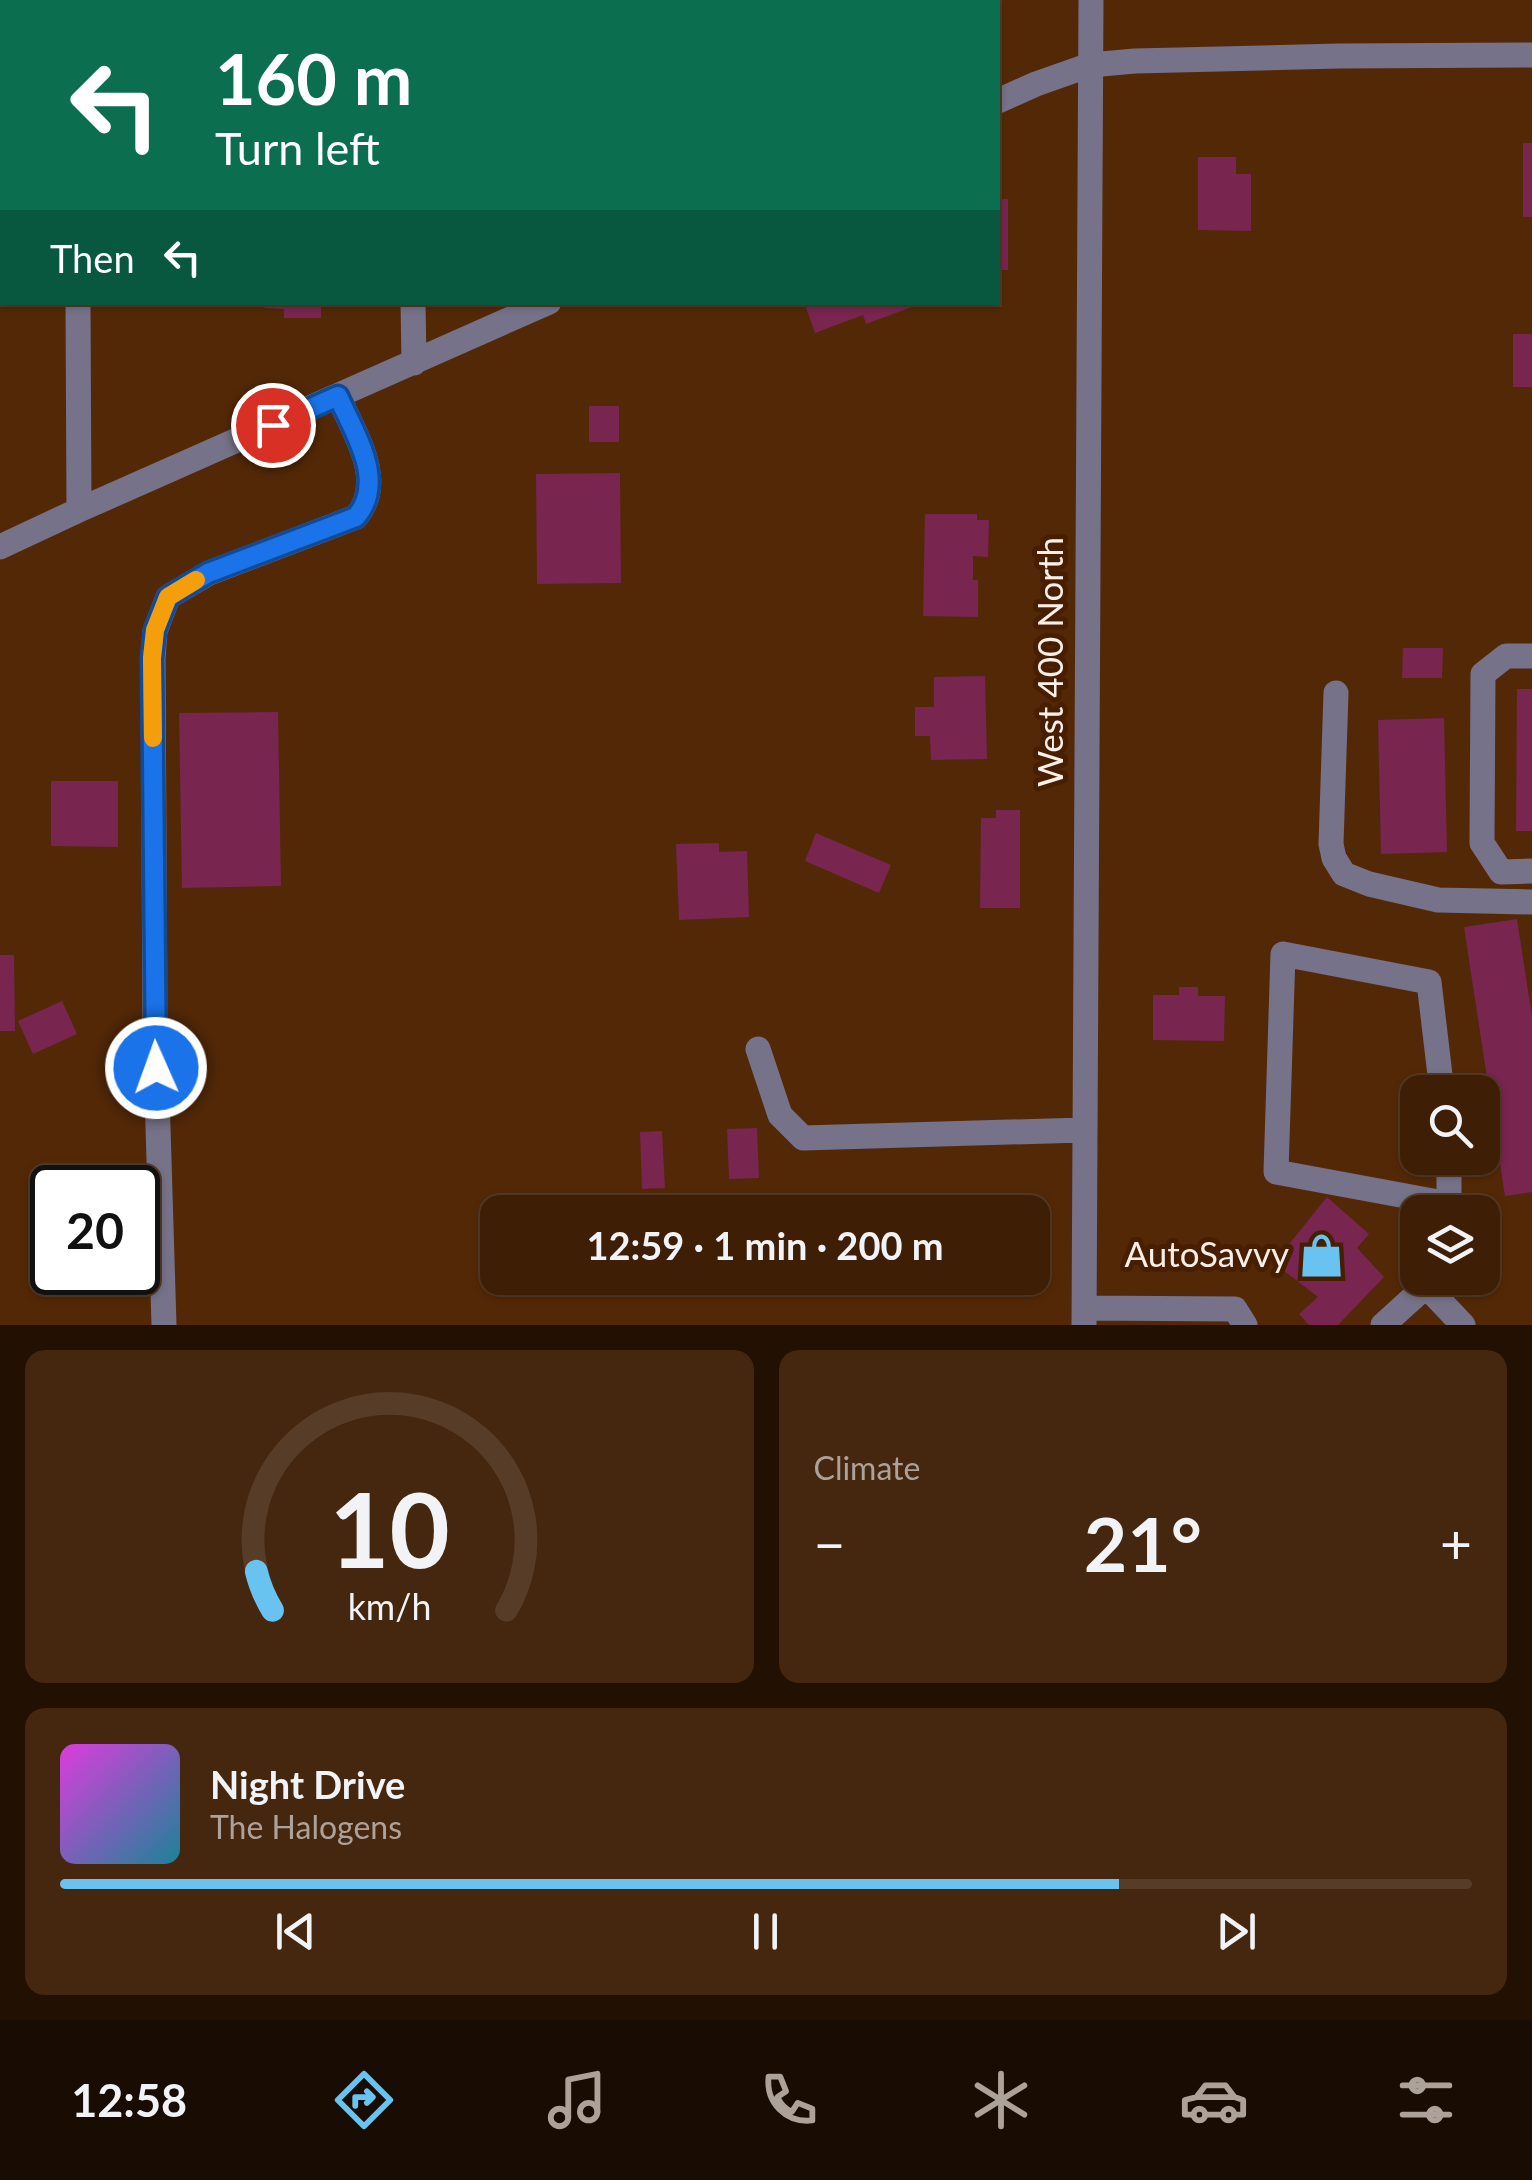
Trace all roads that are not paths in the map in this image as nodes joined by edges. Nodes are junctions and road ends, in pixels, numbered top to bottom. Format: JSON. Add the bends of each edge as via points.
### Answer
{"nodes":[{"id":1,"x":1091,"y":0,"type":"edge"},
{"id":2,"x":1532,"y":55,"type":"edge"},
{"id":3,"x":1090,"y":65,"type":"junction"},
{"id":4,"x":1000,"y":100,"type":"edge"},
{"id":5,"x":78,"y":305,"type":"edge"},
{"id":6,"x":413,"y":305,"type":"edge"},
{"id":7,"x":543,"y":305,"type":"edge"},
{"id":8,"x":414,"y":363,"type":"junction"},
{"id":9,"x":338,"y":396,"type":"junction"},
{"id":10,"x":79,"y":510,"type":"junction"},
{"id":11,"x":0,"y":547,"type":"edge"},
{"id":12,"x":1532,"y":656,"type":"edge"},
{"id":13,"x":1336,"y":693,"type":"dead end"},
{"id":14,"x":1532,"y":871,"type":"edge"},
{"id":15,"x":1532,"y":902,"type":"edge"},
{"id":16,"x":758,"y":1050,"type":"dead end"},
{"id":17,"x":1440,"y":1075,"type":"edge"},
{"id":18,"x":1084,"y":1130,"type":"junction"},
{"id":19,"x":1400,"y":1195,"type":"edge"},
{"id":20,"x":1414,"y":1295,"type":"edge"},
{"id":21,"x":1438,"y":1295,"type":"edge"},
{"id":22,"x":164,"y":1316,"type":"edge"},
{"id":23,"x":1084,"y":1316,"type":"edge"},
{"id":24,"x":1245,"y":1325,"type":"edge"},
{"id":25,"x":1383,"y":1325,"type":"edge"},
{"id":26,"x":1462,"y":1325,"type":"edge"}],
"edges":[{"from":1,"to":3,"type":"street","name":"West 400 North"},
{"from":2,"to":3,"type":"street"},
{"from":3,"to":4,"type":"street"},
{"from":3,"to":18,"type":"street","name":"West 400 North"},
{"from":5,"to":10,"type":"street"},
{"from":6,"to":8,"type":"street"},
{"from":7,"to":8,"type":"street"},
{"from":8,"to":9,"type":"street"},
{"from":9,"to":10,"type":"street"},
{"from":9,"to":22,"type":"street","via":[[369,473],[370,493],[356,517],[208,573],[168,597],[155,630],[155,1028]]},
{"from":10,"to":11,"type":"street"},
{"from":12,"to":14,"type":"street","via":[[1506,656],[1483,674],[1482,843],[1501,872]]},
{"from":13,"to":15,"type":"street","via":[[1331,844],[1344,874],[1438,900]]},
{"from":16,"to":18,"type":"street","via":[[780,1115],[804,1138]]},
{"from":17,"to":19,"type":"street","via":[[1429,982],[1283,954],[1276,1172]]},
{"from":18,"to":23,"type":"street","name":"West 400 North"},
{"from":20,"to":25,"type":"street"},
{"from":21,"to":26,"type":"street"},
{"from":23,"to":24,"type":"street","via":[[1235,1309]]}]}
